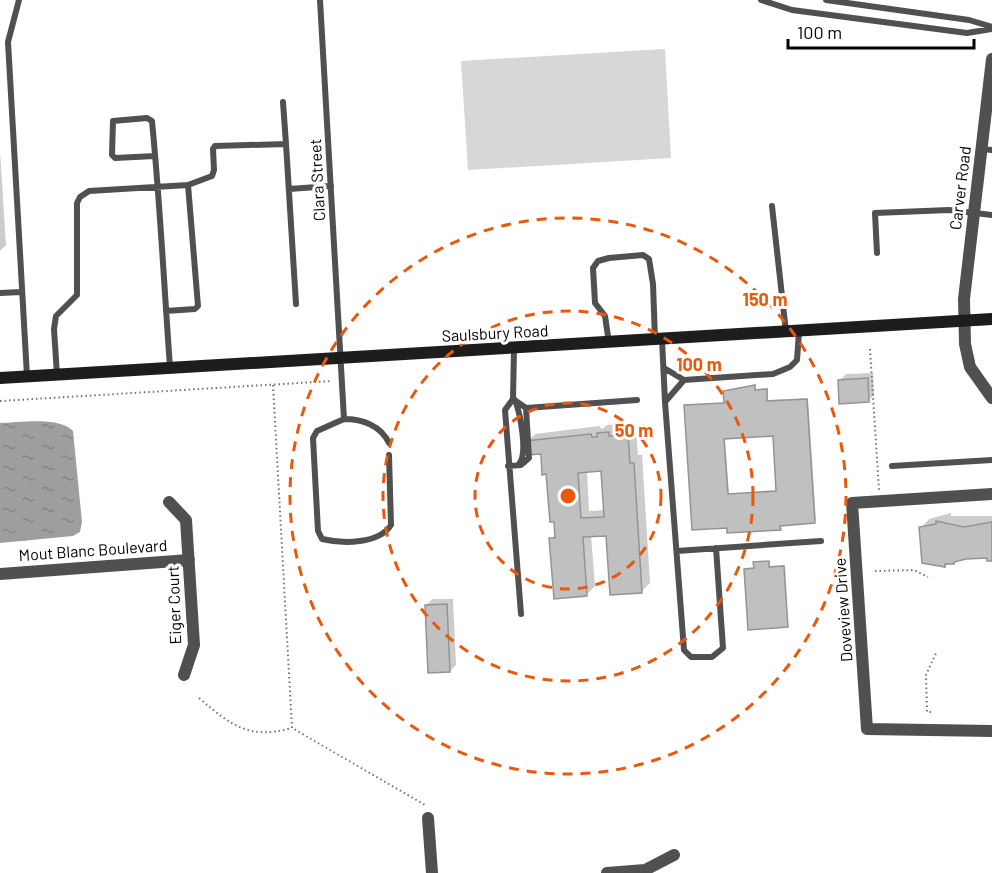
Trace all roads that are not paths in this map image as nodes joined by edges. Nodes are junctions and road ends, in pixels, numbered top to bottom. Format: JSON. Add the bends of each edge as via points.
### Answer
{"nodes":[{"id":1,"x":19,"y":0,"type":"edge"},
{"id":2,"x":320,"y":0,"type":"edge"},
{"id":3,"x":761,"y":0,"type":"edge"},
{"id":4,"x":826,"y":0,"type":"edge"},
{"id":5,"x":992,"y":28,"type":"edge"},
{"id":6,"x":992,"y":59,"type":"edge"},
{"id":7,"x":283,"y":102,"type":"dead end"},
{"id":8,"x":286,"y":144,"type":"junction"},
{"id":9,"x":987,"y":150,"type":"edge"},
{"id":10,"x":155,"y":156,"type":"junction"},
{"id":11,"x":188,"y":186,"type":"junction"},
{"id":12,"x":331,"y":186,"type":"junction"},
{"id":13,"x":158,"y":187,"type":"junction"},
{"id":14,"x":289,"y":189,"type":"junction"},
{"id":15,"x":772,"y":206,"type":"dead end"},
{"id":16,"x":974,"y":213,"type":"junction"},
{"id":17,"x":992,"y":215,"type":"edge"},
{"id":18,"x":878,"y":253,"type":"dead end"},
{"id":19,"x":21,"y":292,"type":"junction"},
{"id":20,"x":0,"y":293,"type":"edge"},
{"id":21,"x":296,"y":304,"type":"dead end"},
{"id":22,"x":166,"y":311,"type":"junction"},
{"id":23,"x":992,"y":319,"type":"edge"},
{"id":24,"x":964,"y":321,"type":"junction"},
{"id":25,"x":792,"y":332,"type":"junction"},
{"id":26,"x":658,"y":340,"type":"junction"},
{"id":27,"x":609,"y":343,"type":"junction"},
{"id":28,"x":514,"y":348,"type":"junction"},
{"id":29,"x":341,"y":358,"type":"junction"},
{"id":30,"x":170,"y":368,"type":"junction"},
{"id":31,"x":664,"y":368,"type":"junction"},
{"id":32,"x":57,"y":375,"type":"junction"},
{"id":33,"x":27,"y":376,"type":"junction"},
{"id":34,"x":0,"y":378,"type":"edge"},
{"id":35,"x":684,"y":380,"type":"junction"},
{"id":36,"x":992,"y":398,"type":"edge"},
{"id":37,"x":514,"y":400,"type":"junction"},
{"id":38,"x":637,"y":400,"type":"dead end"},
{"id":39,"x":666,"y":402,"type":"junction"},
{"id":40,"x":526,"y":408,"type":"junction"},
{"id":41,"x":344,"y":419,"type":"junction"},
{"id":42,"x":389,"y":444,"type":"dead end"},
{"id":43,"x":389,"y":455,"type":"dead end"},
{"id":44,"x":992,"y":460,"type":"edge"},
{"id":45,"x":511,"y":466,"type":"junction"},
{"id":46,"x":892,"y":466,"type":"dead end"},
{"id":47,"x":992,"y":494,"type":"edge"},
{"id":48,"x":169,"y":502,"type":"dead end"},
{"id":49,"x":820,"y":541,"type":"dead end"},
{"id":50,"x":716,"y":548,"type":"junction"},
{"id":51,"x":677,"y":551,"type":"junction"},
{"id":52,"x":189,"y":560,"type":"junction"},
{"id":53,"x":0,"y":574,"type":"edge"},
{"id":54,"x":521,"y":614,"type":"dead end"},
{"id":55,"x":184,"y":675,"type":"dead end"},
{"id":56,"x":992,"y":730,"type":"edge"},
{"id":57,"x":429,"y":813,"type":"road end"},
{"id":58,"x":674,"y":855,"type":"dead end"},
{"id":59,"x":432,"y":873,"type":"edge"},
{"id":60,"x":607,"y":873,"type":"edge"}],
"edges":[{"from":1,"to":19,"type":"lane","via":[[8,42]]},
{"from":2,"to":12,"type":"lane","name":"Clara Street"},
{"from":3,"to":5,"type":"lane","via":[[792,10],[967,33]]},
{"from":4,"to":5,"type":"lane","via":[[969,20]]},
{"from":6,"to":9,"type":"street","name":"Carver Road"},
{"from":7,"to":8,"type":"lane"},
{"from":8,"to":11,"type":"lane","via":[[215,146],[212,176]]},
{"from":8,"to":14,"type":"lane"},
{"from":9,"to":16,"type":"street","name":"Carver Road"},
{"from":10,"to":10,"type":"lane","via":[[152,121],[113,121],[115,158]]},
{"from":10,"to":13,"type":"lane"},
{"from":11,"to":13,"type":"lane"},
{"from":11,"to":22,"type":"lane","via":[[198,306]]},
{"from":12,"to":14,"type":"lane"},
{"from":12,"to":29,"type":"lane","name":"Clara Street"},
{"from":13,"to":22,"type":"lane"},
{"from":13,"to":32,"type":"lane","via":[[88,191],[80,197],[77,295],[56,316]]},
{"from":14,"to":21,"type":"lane"},
{"from":15,"to":25,"type":"lane"},
{"from":16,"to":17,"type":"lane"},
{"from":16,"to":18,"type":"lane","via":[[876,213]]},
{"from":16,"to":24,"type":"street","name":"Carver Road"},
{"from":19,"to":20,"type":"lane"},
{"from":19,"to":33,"type":"lane"},
{"from":22,"to":30,"type":"lane"},
{"from":23,"to":24,"type":"main road","name":"Saulsbury Road"},
{"from":24,"to":25,"type":"main road","name":"Saulsbury Road"},
{"from":24,"to":36,"type":"street","name":"Carver Road","via":[[970,367]]},
{"from":25,"to":26,"type":"main road","name":"Saulsbury Road"},
{"from":25,"to":35,"type":"lane","via":[[797,360],[782,372]]},
{"from":26,"to":27,"type":"main road","name":"Saulsbury Road"},
{"from":26,"to":27,"type":"lane","via":[[649,259],[643,255],[609,258],[598,261],[593,268],[595,303],[605,316]]},
{"from":26,"to":31,"type":"lane"},
{"from":27,"to":28,"type":"main road","name":"Saulsbury Road"},
{"from":28,"to":29,"type":"main road","name":"Saulsbury Road"},
{"from":28,"to":37,"type":"lane"},
{"from":29,"to":30,"type":"main road","name":"Saulsbury Road"},
{"from":29,"to":41,"type":"lane","name":"Clara Street"},
{"from":30,"to":32,"type":"main road","name":"Saulsbury Road"},
{"from":31,"to":35,"type":"lane"},
{"from":31,"to":39,"type":"lane"},
{"from":32,"to":33,"type":"main road","name":"Saulsbury Road"},
{"from":33,"to":34,"type":"main road","name":"Saulsbury Road"},
{"from":35,"to":39,"type":"lane"},
{"from":37,"to":40,"type":"lane"},
{"from":37,"to":45,"type":"lane","via":[[505,410]]},
{"from":37,"to":45,"type":"lane","via":[[520,417],[523,457],[519,464]]},
{"from":38,"to":40,"type":"lane"},
{"from":39,"to":51,"type":"lane"},
{"from":40,"to":45,"type":"lane","via":[[529,458],[521,465]]},
{"from":41,"to":42,"type":"lane","via":[[357,419],[384,432]]},
{"from":41,"to":43,"type":"lane","via":[[317,431],[314,438],[318,531],[322,539],[372,539],[385,534],[391,525]]},
{"from":44,"to":46,"type":"lane"},
{"from":45,"to":54,"type":"lane"},
{"from":47,"to":56,"type":"street","name":"Doveview Drive","via":[[852,503],[867,729]]},
{"from":48,"to":52,"type":"street","name":"Eiger Court","via":[[186,520]]},
{"from":49,"to":50,"type":"lane"},
{"from":50,"to":51,"type":"lane"},
{"from":50,"to":51,"type":"lane","via":[[723,648],[712,657],[691,657],[684,650]]},
{"from":52,"to":53,"type":"street","name":"Mout Blanc Boulevard"},
{"from":52,"to":55,"type":"street","name":"Eiger Court","via":[[194,645]]},
{"from":57,"to":59,"type":"street"},
{"from":58,"to":60,"type":"street","via":[[645,870]]}]}
